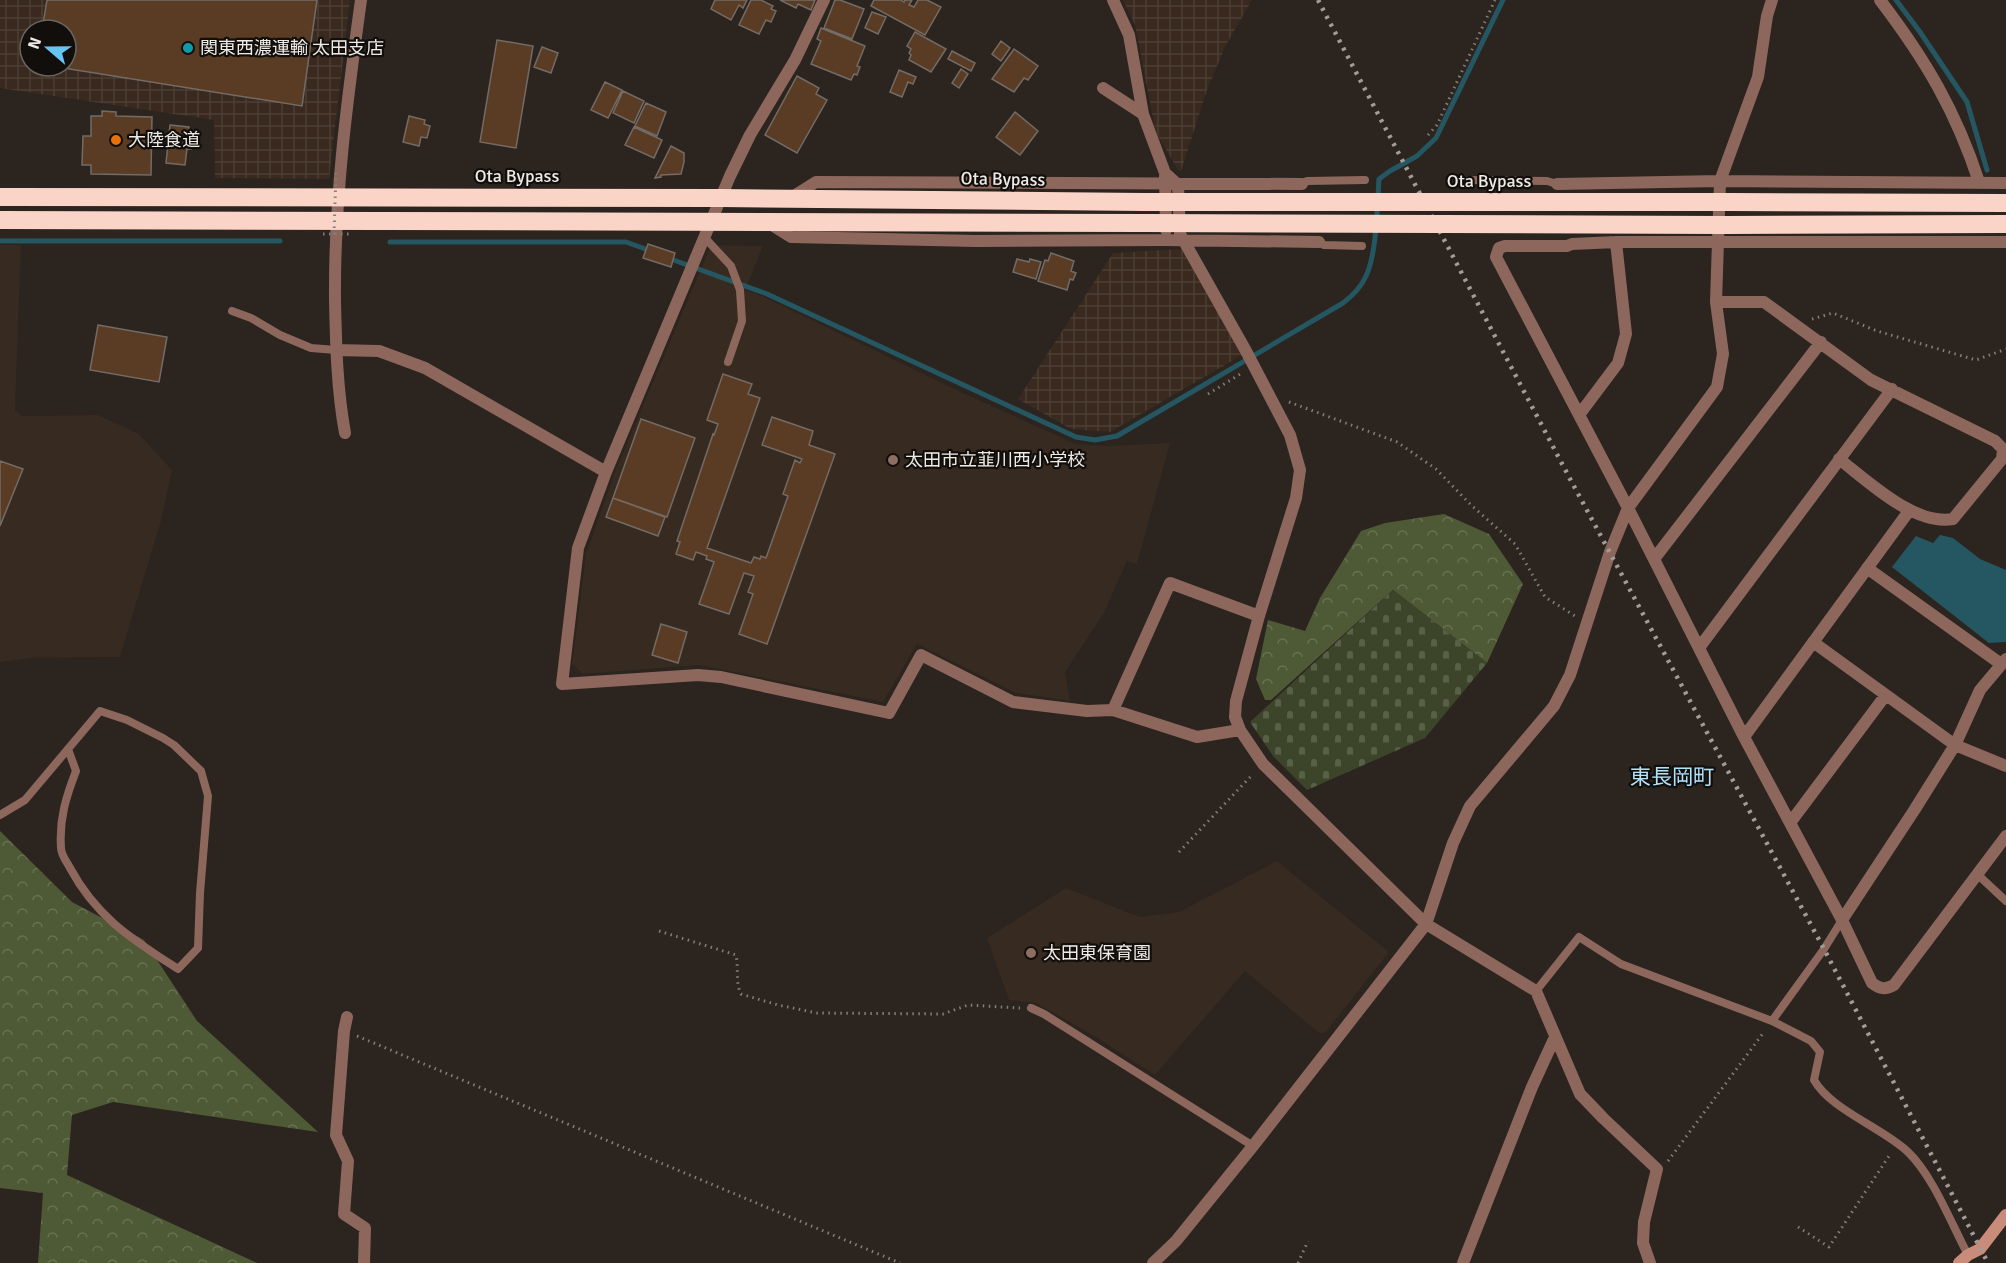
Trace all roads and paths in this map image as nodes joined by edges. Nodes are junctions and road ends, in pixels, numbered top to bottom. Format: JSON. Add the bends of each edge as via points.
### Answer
{"nodes":[{"id":1,"x":361,"y":0,"type":"edge"},
{"id":2,"x":824,"y":0,"type":"edge"},
{"id":3,"x":1113,"y":0,"type":"edge"},
{"id":4,"x":1495,"y":0,"type":"edge"},
{"id":5,"x":1772,"y":0,"type":"edge"},
{"id":6,"x":1880,"y":0,"type":"edge"},
{"id":7,"x":1103,"y":88,"type":"dead end"},
{"id":8,"x":1143,"y":114,"type":"junction"},
{"id":9,"x":1428,"y":135,"type":"dead end"},
{"id":10,"x":336,"y":173,"type":"dead end"},
{"id":11,"x":1170,"y":180,"type":"junction"},
{"id":12,"x":1365,"y":180,"type":"dead end"},
{"id":13,"x":1465,"y":180,"type":"dead end"},
{"id":14,"x":1719,"y":181,"type":"junction"},
{"id":15,"x":1979,"y":182,"type":"junction"},
{"id":16,"x":2006,"y":183,"type":"edge"},
{"id":17,"x":1302,"y":184,"type":"joint"},
{"id":18,"x":1557,"y":184,"type":"joint"},
{"id":19,"x":0,"y":197,"type":"edge"},
{"id":20,"x":337,"y":197,"type":"junction"},
{"id":21,"x":721,"y":198,"type":"junction"},
{"id":22,"x":789,"y":199,"type":"junction"},
{"id":23,"x":2006,"y":203,"type":"edge"},
{"id":24,"x":0,"y":220,"type":"edge"},
{"id":25,"x":766,"y":221,"type":"junction"},
{"id":26,"x":2006,"y":224,"type":"edge"},
{"id":27,"x":708,"y":229,"type":"junction"},
{"id":28,"x":336,"y":231,"type":"junction"},
{"id":29,"x":1184,"y":240,"type":"junction"},
{"id":30,"x":1319,"y":242,"type":"joint"},
{"id":31,"x":1616,"y":242,"type":"junction"},
{"id":32,"x":2006,"y":242,"type":"edge"},
{"id":33,"x":1718,"y":243,"type":"junction"},
{"id":34,"x":1362,"y":246,"type":"dead end"},
{"id":35,"x":1716,"y":302,"type":"junction"},
{"id":36,"x":232,"y":311,"type":"dead end"},
{"id":37,"x":1805,"y":330,"type":"junction"},
{"id":38,"x":1821,"y":342,"type":"junction"},
{"id":39,"x":2006,"y":349,"type":"edge"},
{"id":40,"x":336,"y":350,"type":"junction"},
{"id":41,"x":1251,"y":359,"type":"junction"},
{"id":42,"x":729,"y":362,"type":"dead end"},
{"id":43,"x":1892,"y":389,"type":"junction"},
{"id":44,"x":1208,"y":394,"type":"dead end"},
{"id":45,"x":1270,"y":396,"type":"junction"},
{"id":46,"x":1579,"y":415,"type":"junction"},
{"id":47,"x":345,"y":433,"type":"dead end"},
{"id":48,"x":1839,"y":459,"type":"junction"},
{"id":49,"x":606,"y":472,"type":"junction"},
{"id":50,"x":1628,"y":508,"type":"junction"},
{"id":51,"x":1909,"y":511,"type":"junction"},
{"id":52,"x":1654,"y":559,"type":"junction"},
{"id":53,"x":1867,"y":568,"type":"junction"},
{"id":54,"x":1260,"y":616,"type":"junction"},
{"id":55,"x":1586,"y":623,"type":"junction"},
{"id":56,"x":1813,"y":642,"type":"junction"},
{"id":57,"x":1699,"y":648,"type":"junction"},
{"id":58,"x":2003,"y":662,"type":"edge"},
{"id":59,"x":1885,"y":696,"type":"junction"},
{"id":60,"x":1113,"y":710,"type":"junction"},
{"id":61,"x":1240,"y":730,"type":"junction"},
{"id":62,"x":1744,"y":737,"type":"junction"},
{"id":63,"x":1955,"y":745,"type":"junction"},
{"id":64,"x":68,"y":749,"type":"junction"},
{"id":65,"x":1263,"y":764,"type":"junction"},
{"id":66,"x":2006,"y":766,"type":"edge"},
{"id":67,"x":0,"y":815,"type":"edge"},
{"id":68,"x":1790,"y":823,"type":"junction"},
{"id":69,"x":2006,"y":836,"type":"edge"},
{"id":70,"x":1179,"y":852,"type":"dead end"},
{"id":71,"x":1977,"y":874,"type":"junction"},
{"id":72,"x":2006,"y":901,"type":"edge"},
{"id":73,"x":1842,"y":920,"type":"junction"},
{"id":74,"x":1426,"y":924,"type":"junction"},
{"id":75,"x":659,"y":931,"type":"dead end"},
{"id":76,"x":1536,"y":991,"type":"junction"},
{"id":77,"x":1031,"y":1008,"type":"joint"},
{"id":78,"x":347,"y":1017,"type":"dead end"},
{"id":79,"x":1772,"y":1021,"type":"junction"},
{"id":80,"x":344,"y":1031,"type":"junction"},
{"id":81,"x":1555,"y":1037,"type":"junction"},
{"id":82,"x":1897,"y":1144,"type":"junction"},
{"id":83,"x":1253,"y":1146,"type":"junction"},
{"id":84,"x":1657,"y":1169,"type":"junction"},
{"id":85,"x":2006,"y":1215,"type":"edge"},
{"id":86,"x":1798,"y":1227,"type":"dead end"},
{"id":87,"x":1308,"y":1241,"type":"dead end"},
{"id":88,"x":1963,"y":1259,"type":"edge"},
{"id":89,"x":364,"y":1263,"type":"edge"},
{"id":90,"x":900,"y":1263,"type":"edge"},
{"id":91,"x":1153,"y":1263,"type":"edge"},
{"id":92,"x":1298,"y":1263,"type":"edge"},
{"id":93,"x":1463,"y":1263,"type":"edge"},
{"id":94,"x":1650,"y":1263,"type":"edge"}],
"edges":[{"from":1,"to":20,"type":"street"},
{"from":2,"to":21,"type":"street","via":[[795,60],[750,135]]},
{"from":3,"to":8,"type":"street","via":[[1129,35]]},
{"from":4,"to":9,"type":"path","via":[[1437,125]]},
{"from":5,"to":14,"type":"street","via":[[1758,76]]},
{"from":6,"to":15,"type":"street","via":[[1935,79],[1954,115]]},
{"from":7,"to":8,"type":"street"},
{"from":8,"to":11,"type":"street"},
{"from":10,"to":28,"type":"path","bridge":true},
{"from":11,"to":17,"type":"street"},
{"from":11,"to":22,"type":"street","via":[[816,182]]},
{"from":11,"to":29,"type":"street","via":[[1166,234]]},
{"from":12,"to":17,"type":"lane"},
{"from":13,"to":18,"type":"lane"},
{"from":14,"to":15,"type":"street"},
{"from":14,"to":18,"type":"street"},
{"from":14,"to":33,"type":"street"},
{"from":15,"to":16,"type":"street"},
{"from":19,"to":20,"type":"highway","name":"Ota Bypass"},
{"from":20,"to":21,"type":"highway","name":"Ota Bypass"},
{"from":20,"to":28,"type":"street"},
{"from":21,"to":22,"type":"highway","name":"Ota Bypass"},
{"from":21,"to":27,"type":"street"},
{"from":22,"to":23,"type":"highway","name":"Ota Bypass","bridge":true},
{"from":24,"to":28,"type":"highway"},
{"from":25,"to":26,"type":"highway","bridge":true},
{"from":25,"to":27,"type":"highway"},
{"from":25,"to":29,"type":"street","via":[[791,237]]},
{"from":27,"to":28,"type":"highway"},
{"from":27,"to":42,"type":"lane","via":[[731,266],[740,290],[742,321]]},
{"from":27,"to":49,"type":"street"},
{"from":28,"to":40,"type":"street"},
{"from":29,"to":30,"type":"street"},
{"from":29,"to":41,"type":"street"},
{"from":30,"to":34,"type":"lane"},
{"from":31,"to":33,"type":"street"},
{"from":31,"to":46,"type":"street","via":[[1626,334],[1618,363]]},
{"from":31,"to":46,"type":"street","via":[[1505,246],[1496,257]]},
{"from":32,"to":33,"type":"street"},
{"from":33,"to":35,"type":"street"},
{"from":35,"to":37,"type":"street","via":[[1764,302]]},
{"from":35,"to":50,"type":"street","via":[[1723,354],[1717,387]]},
{"from":36,"to":40,"type":"lane","via":[[311,348]]},
{"from":37,"to":38,"type":"street"},
{"from":37,"to":39,"type":"path","via":[[1810,320],[1833,313],[1878,331],[1976,360]]},
{"from":38,"to":43,"type":"street","via":[[1871,380]]},
{"from":38,"to":52,"type":"street"},
{"from":40,"to":47,"type":"street"},
{"from":40,"to":49,"type":"street","via":[[379,351],[425,368]]},
{"from":41,"to":44,"type":"path"},
{"from":41,"to":45,"type":"street"},
{"from":43,"to":48,"type":"street"},
{"from":43,"to":51,"type":"street","via":[[1995,441],[2003,449],[2002,459],[1953,519],[1942,521]]},
{"from":45,"to":54,"type":"street","via":[[1290,435],[1300,470],[1296,498]]},
{"from":45,"to":55,"type":"path","via":[[1397,442],[1436,469],[1515,544],[1545,597]]},
{"from":46,"to":50,"type":"street"},
{"from":48,"to":51,"type":"street"},
{"from":48,"to":57,"type":"street"},
{"from":49,"to":60,"type":"street","via":[[578,548],[562,684],[698,675],[889,712],[921,655],[1013,702],[1087,711]]},
{"from":50,"to":52,"type":"street"},
{"from":50,"to":55,"type":"street"},
{"from":51,"to":53,"type":"street"},
{"from":52,"to":57,"type":"street"},
{"from":53,"to":56,"type":"street"},
{"from":53,"to":58,"type":"street"},
{"from":54,"to":60,"type":"street","via":[[1170,583]]},
{"from":54,"to":61,"type":"street","via":[[1236,701],[1235,717]]},
{"from":55,"to":74,"type":"street","via":[[1570,675],[1554,706],[1470,806],[1453,843]]},
{"from":56,"to":59,"type":"street"},
{"from":56,"to":62,"type":"street"},
{"from":57,"to":62,"type":"street"},
{"from":58,"to":63,"type":"street","via":[[1980,690]]},
{"from":59,"to":63,"type":"street"},
{"from":59,"to":68,"type":"street"},
{"from":60,"to":61,"type":"street","via":[[1197,737]]},
{"from":61,"to":65,"type":"street"},
{"from":62,"to":68,"type":"street"},
{"from":63,"to":66,"type":"street"},
{"from":63,"to":73,"type":"street"},
{"from":64,"to":64,"type":"lane","via":[[100,711],[163,738],[201,771],[208,796],[198,948],[178,969],[138,944],[104,915],[77,881],[60,850],[63,807],[76,771]]},
{"from":64,"to":67,"type":"lane","via":[[26,800]]},
{"from":65,"to":70,"type":"path"},
{"from":65,"to":74,"type":"street"},
{"from":68,"to":73,"type":"street"},
{"from":69,"to":71,"type":"street"},
{"from":71,"to":72,"type":"lane"},
{"from":71,"to":73,"type":"street","via":[[1894,985],[1887,989],[1872,983]]},
{"from":73,"to":79,"type":"lane"},
{"from":74,"to":76,"type":"street"},
{"from":74,"to":83,"type":"street"},
{"from":75,"to":77,"type":"path","via":[[736,955],[737,986],[741,993],[778,1005],[817,1013],[943,1014],[968,1005]]},
{"from":76,"to":79,"type":"lane","via":[[1579,937],[1621,964]]},
{"from":76,"to":81,"type":"street"},
{"from":77,"to":83,"type":"lane"},
{"from":78,"to":80,"type":"street"},
{"from":79,"to":82,"type":"lane","via":[[1811,1041],[1820,1053],[1814,1080],[1819,1088]]},
{"from":79,"to":84,"type":"path","via":[[1671,1159]]},
{"from":80,"to":89,"type":"street","via":[[336,1135],[348,1161],[344,1214],[365,1228]]},
{"from":80,"to":90,"type":"path"},
{"from":81,"to":84,"type":"street","via":[[1580,1094]]},
{"from":81,"to":93,"type":"street"},
{"from":82,"to":86,"type":"path","via":[[1829,1247]]},
{"from":82,"to":88,"type":"lane","via":[[1925,1172]]},
{"from":83,"to":91,"type":"street","via":[[1176,1241]]},
{"from":84,"to":94,"type":"street","via":[[1644,1222],[1643,1243]]},
{"from":85,"to":88,"type":"main road","via":[[1980,1249]]},
{"from":87,"to":92,"type":"path"}]}
